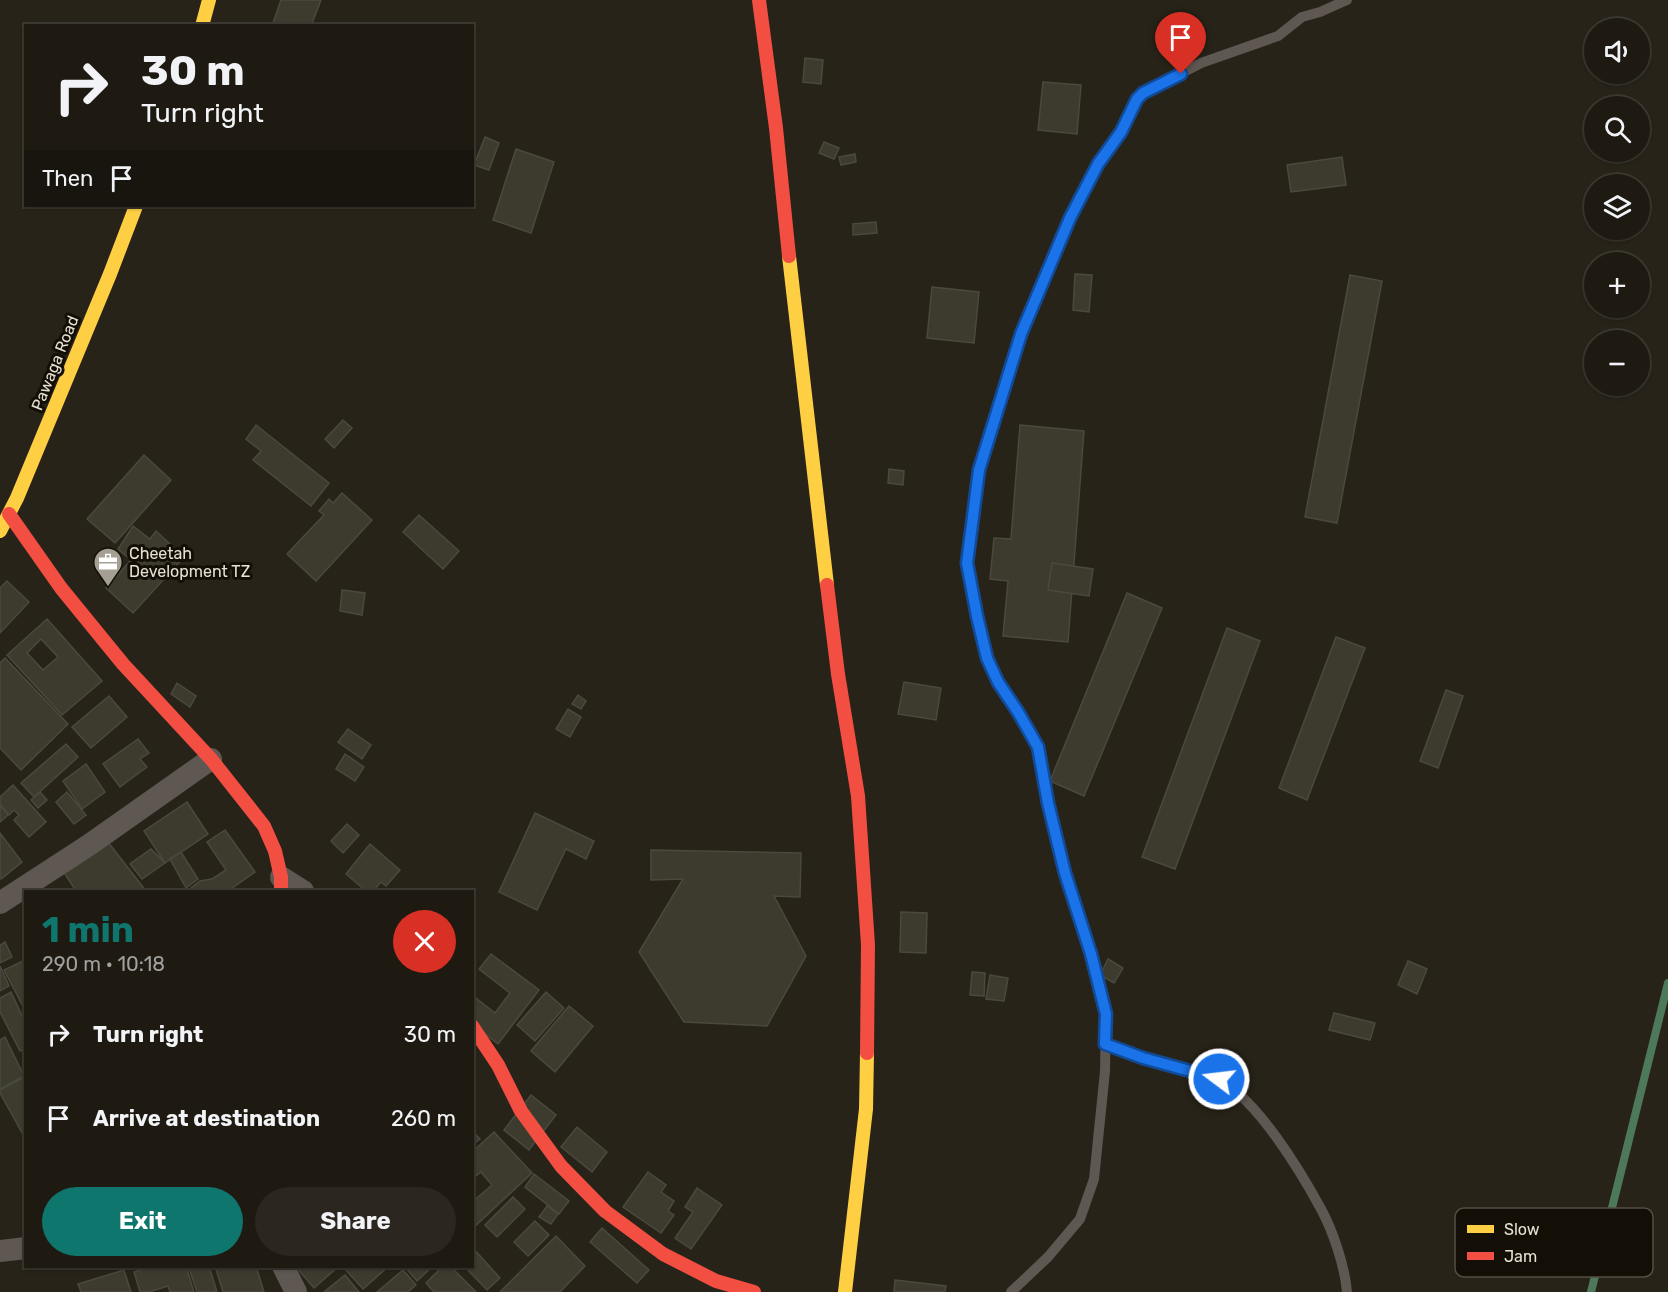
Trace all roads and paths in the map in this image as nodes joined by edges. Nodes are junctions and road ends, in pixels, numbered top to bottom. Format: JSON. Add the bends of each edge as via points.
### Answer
{"nodes":[{"id":1,"x":209,"y":0,"type":"edge"},
{"id":2,"x":759,"y":0,"type":"edge"},
{"id":3,"x":1347,"y":0,"type":"edge"},
{"id":4,"x":203,"y":24,"type":"edge"},
{"id":5,"x":136,"y":207,"type":"edge"},
{"id":6,"x":9,"y":514,"type":"junction"},
{"id":7,"x":0,"y":532,"type":"edge"},
{"id":8,"x":211,"y":759,"type":"junction"},
{"id":9,"x":281,"y":884,"type":"edge"},
{"id":10,"x":300,"y":890,"type":"edge"},
{"id":11,"x":0,"y":903,"type":"edge"},
{"id":12,"x":474,"y":1029,"type":"edge"},
{"id":13,"x":1105,"y":1044,"type":"junction"},
{"id":14,"x":24,"y":1248,"type":"edge"},
{"id":15,"x":0,"y":1251,"type":"edge"},
{"id":16,"x":284,"y":1268,"type":"edge"},
{"id":17,"x":296,"y":1292,"type":"edge"},
{"id":18,"x":754,"y":1292,"type":"edge"},
{"id":19,"x":845,"y":1292,"type":"edge"},
{"id":20,"x":1011,"y":1292,"type":"edge"},
{"id":21,"x":1347,"y":1292,"type":"edge"}],
"edges":[{"from":1,"to":4,"type":"street"},
{"from":2,"to":19,"type":"street","via":[[838,674],[858,796],[865,883],[866,1109]]},
{"from":3,"to":13,"type":"lane","via":[[1302,17],[1278,36],[1201,63],[1137,99],[1070,218],[1021,334],[979,470],[967,563],[977,616],[987,658],[998,682],[1038,747],[1065,873],[1106,1014]]},
{"from":5,"to":6,"type":"street","name":"Pawaga Road"},
{"from":6,"to":7,"type":"street","name":"Pawaga Road"},
{"from":6,"to":8,"type":"street","via":[[61,588],[123,664]]},
{"from":8,"to":9,"type":"street","via":[[264,826],[275,851]]},
{"from":8,"to":11,"type":"street"},
{"from":9,"to":10,"type":"street"},
{"from":12,"to":18,"type":"street","via":[[521,1111],[561,1166],[605,1211],[663,1254],[716,1281]]},
{"from":13,"to":20,"type":"lane","via":[[1094,1179],[1080,1219]]},
{"from":13,"to":21,"type":"lane","via":[[1219,1079],[1252,1108],[1269,1127],[1322,1210],[1339,1255]]},
{"from":14,"to":15,"type":"street"},
{"from":16,"to":17,"type":"street"}]}
